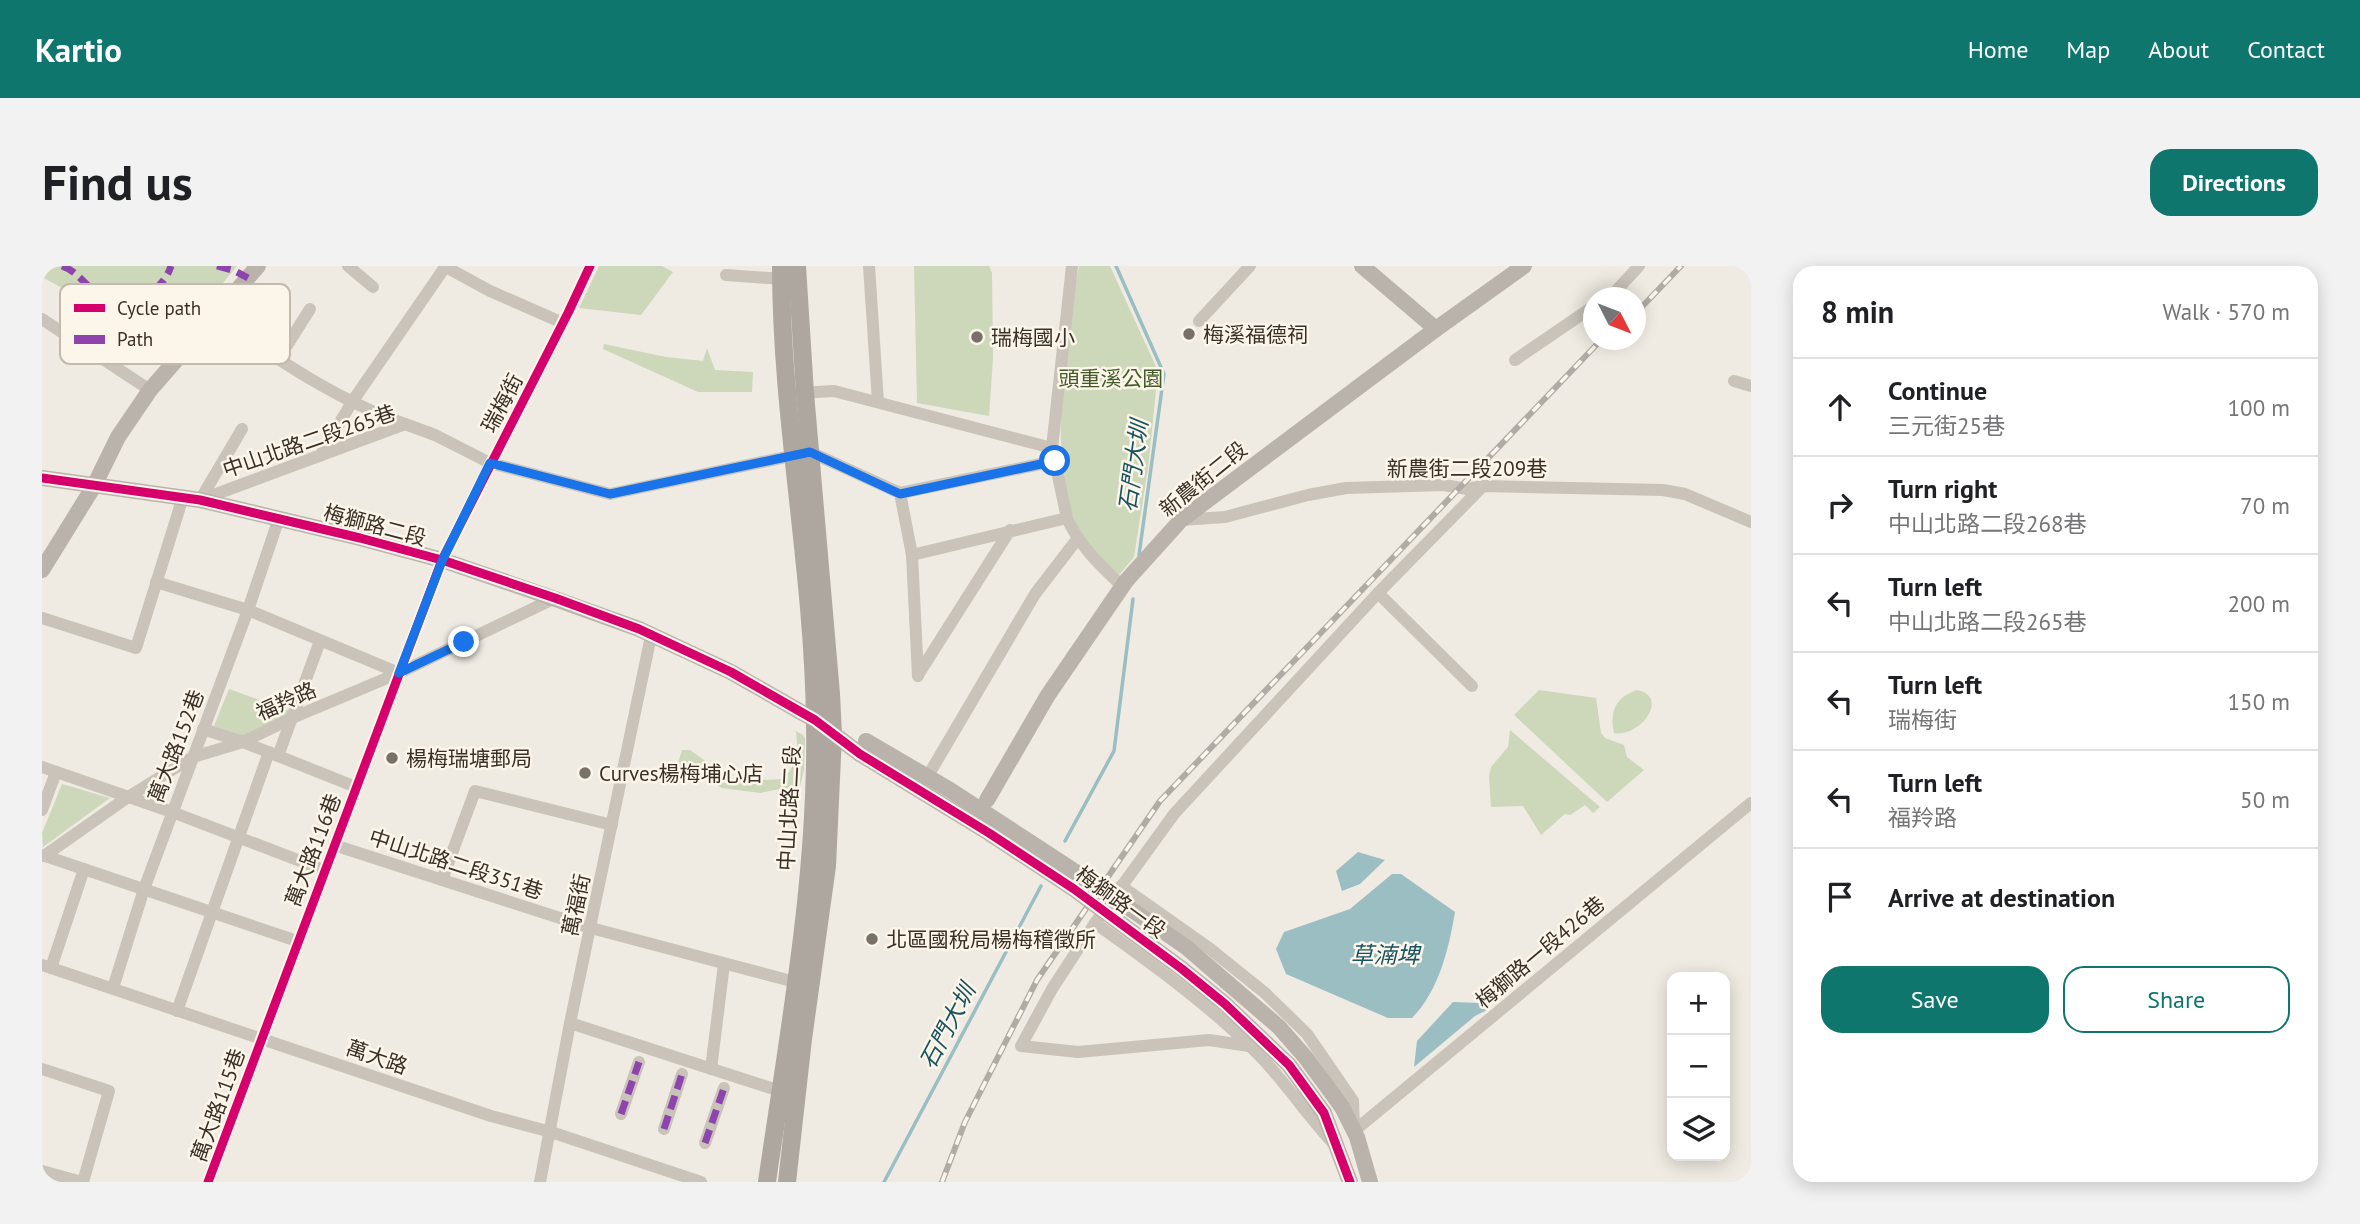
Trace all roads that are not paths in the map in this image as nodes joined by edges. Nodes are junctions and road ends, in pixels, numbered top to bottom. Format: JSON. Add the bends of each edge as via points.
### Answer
{"nodes":[{"id":1,"x":258,"y":266,"type":"edge"},
{"id":2,"x":348,"y":266,"type":"edge"},
{"id":3,"x":444,"y":266,"type":"edge"},
{"id":4,"x":590,"y":266,"type":"edge"},
{"id":5,"x":797,"y":266,"type":"edge"},
{"id":6,"x":869,"y":266,"type":"edge"},
{"id":7,"x":1072,"y":266,"type":"edge"},
{"id":8,"x":1250,"y":266,"type":"edge"},
{"id":9,"x":1524,"y":266,"type":"edge"},
{"id":10,"x":1639,"y":266,"type":"edge"},
{"id":11,"x":1373,"y":269,"type":"edge"},
{"id":12,"x":782,"y":272,"type":"edge"},
{"id":13,"x":726,"y":275,"type":"dead end"},
{"id":14,"x":242,"y":284,"type":"edge"},
{"id":15,"x":373,"y":287,"type":"dead end"},
{"id":16,"x":1620,"y":287,"type":"edge"},
{"id":17,"x":310,"y":309,"type":"dead end"},
{"id":18,"x":1583,"y":314,"type":"edge"},
{"id":19,"x":42,"y":319,"type":"edge"},
{"id":20,"x":1199,"y":321,"type":"dead end"},
{"id":21,"x":563,"y":323,"type":"junction"},
{"id":22,"x":1436,"y":329,"type":"junction"},
{"id":23,"x":60,"y":331,"type":"edge"},
{"id":24,"x":290,"y":341,"type":"edge"},
{"id":25,"x":1515,"y":360,"type":"dead end"},
{"id":26,"x":110,"y":364,"type":"edge"},
{"id":27,"x":172,"y":364,"type":"edge"},
{"id":28,"x":289,"y":364,"type":"edge"},
{"id":29,"x":1734,"y":381,"type":"dead end"},
{"id":30,"x":1751,"y":386,"type":"edge"},
{"id":31,"x":150,"y":390,"type":"junction"},
{"id":32,"x":796,"y":393,"type":"junction"},
{"id":33,"x":352,"y":402,"type":"junction"},
{"id":34,"x":878,"y":402,"type":"junction"},
{"id":35,"x":405,"y":424,"type":"junction"},
{"id":36,"x":242,"y":429,"type":"dead end"},
{"id":37,"x":802,"y":453,"type":"junction"},
{"id":38,"x":1054,"y":454,"type":"junction"},
{"id":39,"x":320,"y":456,"type":"junction"},
{"id":40,"x":490,"y":463,"type":"junction"},
{"id":41,"x":42,"y":478,"type":"edge"},
{"id":42,"x":94,"y":486,"type":"junction"},
{"id":43,"x":1483,"y":486,"type":"junction"},
{"id":44,"x":900,"y":494,"type":"junction"},
{"id":45,"x":183,"y":497,"type":"junction"},
{"id":46,"x":200,"y":500,"type":"junction"},
{"id":47,"x":279,"y":518,"type":"junction"},
{"id":48,"x":1067,"y":518,"type":"junction"},
{"id":49,"x":1181,"y":520,"type":"junction"},
{"id":50,"x":1751,"y":522,"type":"edge"},
{"id":51,"x":1010,"y":530,"type":"junction"},
{"id":52,"x":1078,"y":538,"type":"junction"},
{"id":53,"x":912,"y":555,"type":"junction"},
{"id":54,"x":442,"y":561,"type":"junction"},
{"id":55,"x":42,"y":570,"type":"edge"},
{"id":56,"x":156,"y":582,"type":"junction"},
{"id":57,"x":1123,"y":587,"type":"junction"},
{"id":58,"x":1378,"y":593,"type":"junction"},
{"id":59,"x":555,"y":598,"type":"junction"},
{"id":60,"x":248,"y":610,"type":"junction"},
{"id":61,"x":42,"y":618,"type":"edge"},
{"id":62,"x":652,"y":636,"type":"junction"},
{"id":63,"x":320,"y":641,"type":"junction"},
{"id":64,"x":399,"y":673,"type":"junction"},
{"id":65,"x":1472,"y":685,"type":"dead end"},
{"id":66,"x":292,"y":718,"type":"junction"},
{"id":67,"x":815,"y":720,"type":"junction"},
{"id":68,"x":203,"y":729,"type":"junction"},
{"id":69,"x":833,"y":735,"type":"junction"},
{"id":70,"x":243,"y":742,"type":"junction"},
{"id":71,"x":863,"y":748,"type":"junction"},
{"id":72,"x":274,"y":754,"type":"junction"},
{"id":73,"x":193,"y":757,"type":"junction"},
{"id":74,"x":42,"y":767,"type":"edge"},
{"id":75,"x":932,"y":769,"type":"dead end"},
{"id":76,"x":56,"y":772,"type":"junction"},
{"id":77,"x":356,"y":787,"type":"junction"},
{"id":78,"x":128,"y":797,"type":"junction"},
{"id":79,"x":987,"y":800,"type":"dead end"},
{"id":80,"x":1751,"y":803,"type":"edge"},
{"id":81,"x":42,"y":810,"type":"edge"},
{"id":82,"x":172,"y":812,"type":"junction"},
{"id":83,"x":612,"y":825,"type":"junction"},
{"id":84,"x":239,"y":837,"type":"junction"},
{"id":85,"x":334,"y":845,"type":"junction"},
{"id":86,"x":43,"y":856,"type":"edge"},
{"id":87,"x":84,"y":869,"type":"junction"},
{"id":88,"x":324,"y":870,"type":"junction"},
{"id":89,"x":442,"y":880,"type":"junction"},
{"id":90,"x":1121,"y":886,"type":"junction"},
{"id":91,"x":144,"y":889,"type":"junction"},
{"id":92,"x":212,"y":912,"type":"junction"},
{"id":93,"x":1095,"y":923,"type":"junction"},
{"id":94,"x":591,"y":928,"type":"junction"},
{"id":95,"x":297,"y":941,"type":"junction"},
{"id":96,"x":724,"y":964,"type":"junction"},
{"id":97,"x":47,"y":967,"type":"edge"},
{"id":98,"x":803,"y":981,"type":"junction"},
{"id":99,"x":113,"y":988,"type":"junction"},
{"id":100,"x":177,"y":1011,"type":"junction"},
{"id":101,"x":570,"y":1023,"type":"junction"},
{"id":102,"x":261,"y":1040,"type":"junction"},
{"id":103,"x":1253,"y":1050,"type":"junction"},
{"id":104,"x":639,"y":1062,"type":"dead end"},
{"id":105,"x":42,"y":1069,"type":"edge"},
{"id":106,"x":711,"y":1069,"type":"junction"},
{"id":107,"x":682,"y":1074,"type":"dead end"},
{"id":108,"x":724,"y":1088,"type":"dead end"},
{"id":109,"x":780,"y":1091,"type":"junction"},
{"id":110,"x":621,"y":1114,"type":"dead end"},
{"id":111,"x":664,"y":1129,"type":"dead end"},
{"id":112,"x":1354,"y":1131,"type":"junction"},
{"id":113,"x":551,"y":1132,"type":"junction"},
{"id":114,"x":705,"y":1143,"type":"dead end"},
{"id":115,"x":1339,"y":1149,"type":"junction"},
{"id":116,"x":42,"y":1171,"type":"edge"},
{"id":117,"x":83,"y":1182,"type":"edge"},
{"id":118,"x":208,"y":1182,"type":"edge"},
{"id":119,"x":540,"y":1182,"type":"edge"},
{"id":120,"x":701,"y":1182,"type":"edge"},
{"id":121,"x":767,"y":1182,"type":"edge"},
{"id":122,"x":787,"y":1182,"type":"edge"},
{"id":123,"x":1350,"y":1182,"type":"edge"},
{"id":124,"x":1370,"y":1182,"type":"edge"}],
"edges":[{"from":1,"to":14,"type":"street"},
{"from":2,"to":15,"type":"street"},
{"from":3,"to":21,"type":"street"},
{"from":3,"to":33,"type":"street"},
{"from":4,"to":21,"type":"street","name":"瑞梅街"},
{"from":5,"to":32,"type":"main road","name":"中山北路二段"},
{"from":6,"to":34,"type":"street"},
{"from":7,"to":38,"type":"street"},
{"from":8,"to":20,"type":"street"},
{"from":9,"to":22,"type":"street","name":"新農街二段"},
{"from":10,"to":16,"type":"street"},
{"from":11,"to":22,"type":"street"},
{"from":12,"to":13,"type":"street"},
{"from":12,"to":32,"type":"main road","name":"中山北路二段"},
{"from":17,"to":24,"type":"street"},
{"from":18,"to":25,"type":"street"},
{"from":19,"to":23,"type":"street"},
{"from":21,"to":40,"type":"street","name":"瑞梅街"},
{"from":22,"to":49,"type":"street","name":"新農街二段"},
{"from":26,"to":31,"type":"street"},
{"from":27,"to":31,"type":"street"},
{"from":28,"to":33,"type":"street"},
{"from":29,"to":30,"type":"street"},
{"from":31,"to":42,"type":"street","via":[[118,437]]},
{"from":32,"to":34,"type":"street","via":[[834,391]]},
{"from":32,"to":37,"type":"main road","name":"中山北路二段"},
{"from":33,"to":35,"type":"street"},
{"from":33,"to":39,"type":"street"},
{"from":34,"to":38,"type":"street"},
{"from":35,"to":39,"type":"street","name":"中山北路二段265巷"},
{"from":35,"to":40,"type":"street","name":"中山北路二段265巷"},
{"from":36,"to":46,"type":"street"},
{"from":37,"to":40,"type":"street","name":"中山北路二段265巷","via":[[610,494]]},
{"from":37,"to":44,"type":"street"},
{"from":37,"to":67,"type":"main road","name":"中山北路二段"},
{"from":37,"to":69,"type":"main road","name":"中山北路二段"},
{"from":38,"to":44,"type":"street"},
{"from":38,"to":48,"type":"street"},
{"from":39,"to":46,"type":"street","name":"中山北路二段265巷"},
{"from":40,"to":54,"type":"street","name":"瑞梅街"},
{"from":41,"to":42,"type":"street","name":"梅獅路二段"},
{"from":42,"to":45,"type":"street","name":"梅獅路二段"},
{"from":42,"to":55,"type":"street"},
{"from":43,"to":49,"type":"street","name":"新農街二段209巷","via":[[1346,488],[1225,517]]},
{"from":43,"to":50,"type":"street","name":"新農街二段209巷","via":[[1662,489]]},
{"from":43,"to":58,"type":"street"},
{"from":44,"to":53,"type":"street"},
{"from":45,"to":46,"type":"street","name":"梅獅路二段"},
{"from":45,"to":56,"type":"street"},
{"from":46,"to":47,"type":"street","name":"梅獅路二段"},
{"from":47,"to":54,"type":"street","name":"梅獅路二段"},
{"from":47,"to":60,"type":"street","name":"萬大路152巷"},
{"from":48,"to":51,"type":"street"},
{"from":48,"to":52,"type":"street"},
{"from":49,"to":57,"type":"street","name":"新農街二段"},
{"from":51,"to":53,"type":"street"},
{"from":51,"to":53,"type":"street","via":[[918,676]]},
{"from":52,"to":57,"type":"street"},
{"from":52,"to":75,"type":"street","via":[[1035,594]]},
{"from":54,"to":59,"type":"street","name":"梅獅路二段"},
{"from":54,"to":64,"type":"street","name":"瑞梅街"},
{"from":56,"to":60,"type":"street"},
{"from":56,"to":61,"type":"street","via":[[135,648]]},
{"from":57,"to":79,"type":"street","name":"新農街二段","via":[[1048,695]]},
{"from":58,"to":65,"type":"street"},
{"from":58,"to":90,"type":"street","via":[[1174,814]]},
{"from":59,"to":62,"type":"street","name":"梅獅路二段"},
{"from":59,"to":64,"type":"street","name":"福羚路"},
{"from":60,"to":63,"type":"street"},
{"from":60,"to":68,"type":"street","name":"萬大路152巷"},
{"from":62,"to":67,"type":"street","name":"梅獅路二段","via":[[731,672]]},
{"from":62,"to":83,"type":"street","name":"萬福街"},
{"from":63,"to":64,"type":"street"},
{"from":63,"to":66,"type":"street"},
{"from":64,"to":66,"type":"street","name":"福羚路"},
{"from":64,"to":77,"type":"street","name":"萬大路116巷"},
{"from":66,"to":70,"type":"street","name":"福羚路"},
{"from":66,"to":72,"type":"street"},
{"from":67,"to":69,"type":"street","name":"梅獅路二段"},
{"from":67,"to":98,"type":"main road","name":"中山北路二段"},
{"from":68,"to":70,"type":"street"},
{"from":68,"to":73,"type":"street","name":"萬大路152巷"},
{"from":69,"to":71,"type":"street","name":"梅獅路一段"},
{"from":69,"to":98,"type":"main road","name":"中山北路二段","via":[[827,866]]},
{"from":70,"to":72,"type":"street"},
{"from":70,"to":73,"type":"street","name":"福羚路"},
{"from":71,"to":112,"type":"street","name":"梅獅路一段","bridge":true,"via":[[973,805],[1186,947],[1279,1027],[1342,1107]]},
{"from":71,"to":115,"type":"street","name":"梅獅路一段","bridge":true,"via":[[1074,888],[1225,1004],[1289,1065],[1324,1113]]},
{"from":72,"to":77,"type":"street"},
{"from":72,"to":84,"type":"street"},
{"from":73,"to":78,"type":"street","name":"福羚路"},
{"from":73,"to":82,"type":"street","name":"萬大路152巷"},
{"from":74,"to":76,"type":"street"},
{"from":76,"to":78,"type":"street"},
{"from":76,"to":81,"type":"street"},
{"from":77,"to":85,"type":"street","name":"萬大路116巷"},
{"from":78,"to":82,"type":"street"},
{"from":78,"to":86,"type":"street","name":"福羚路"},
{"from":80,"to":112,"type":"street","name":"梅獅路一段426巷"},
{"from":82,"to":84,"type":"street"},
{"from":82,"to":91,"type":"street","name":"萬大路152巷"},
{"from":83,"to":89,"type":"street","via":[[475,791]]},
{"from":83,"to":94,"type":"street","name":"萬福街"},
{"from":84,"to":88,"type":"street"},
{"from":84,"to":92,"type":"street"},
{"from":85,"to":88,"type":"street","name":"萬大路116巷"},
{"from":85,"to":89,"type":"street","name":"中山北路二段351巷"},
{"from":86,"to":87,"type":"street"},
{"from":87,"to":91,"type":"street"},
{"from":87,"to":97,"type":"street"},
{"from":88,"to":95,"type":"street","name":"萬大路116巷"},
{"from":89,"to":94,"type":"street","name":"中山北路二段351巷"},
{"from":90,"to":93,"type":"street"},
{"from":90,"to":112,"type":"street","name":"梅獅路一段","via":[[1209,948],[1307,1034],[1353,1101]]},
{"from":91,"to":92,"type":"street"},
{"from":91,"to":99,"type":"street","name":"萬大路152巷"},
{"from":92,"to":95,"type":"street"},
{"from":92,"to":100,"type":"street"},
{"from":93,"to":103,"type":"street","name":"梅獅路一段","via":[[1172,980]]},
{"from":93,"to":103,"type":"street","via":[[1021,1046],[1078,1052],[1209,1040]]},
{"from":94,"to":96,"type":"street","name":"中山北路二段351巷"},
{"from":94,"to":101,"type":"street","name":"萬福街"},
{"from":95,"to":102,"type":"street","name":"萬大路116巷"},
{"from":96,"to":98,"type":"street","name":"中山北路二段351巷"},
{"from":96,"to":106,"type":"street"},
{"from":97,"to":99,"type":"street","name":"萬大路"},
{"from":98,"to":109,"type":"main road","name":"中山北路二段"},
{"from":98,"to":122,"type":"main road","name":"中山北路二段"},
{"from":99,"to":100,"type":"street","name":"萬大路"},
{"from":100,"to":102,"type":"street","name":"萬大路"},
{"from":101,"to":106,"type":"street"},
{"from":101,"to":113,"type":"street","name":"萬福街"},
{"from":102,"to":113,"type":"street","name":"萬大路"},
{"from":102,"to":118,"type":"street","name":"萬大路115巷"},
{"from":103,"to":115,"type":"street","name":"梅獅路一段"},
{"from":104,"to":110,"type":"street"},
{"from":105,"to":117,"type":"street","via":[[109,1091]]},
{"from":106,"to":109,"type":"street"},
{"from":107,"to":111,"type":"street"},
{"from":108,"to":114,"type":"street"},
{"from":109,"to":121,"type":"main road","name":"中山北路二段"},
{"from":112,"to":124,"type":"street","name":"梅獅路一段"},
{"from":113,"to":119,"type":"street","name":"萬福街"},
{"from":113,"to":120,"type":"street","name":"萬大路"},
{"from":115,"to":123,"type":"street","name":"梅獅路一段"},
{"from":116,"to":117,"type":"street"}]}
